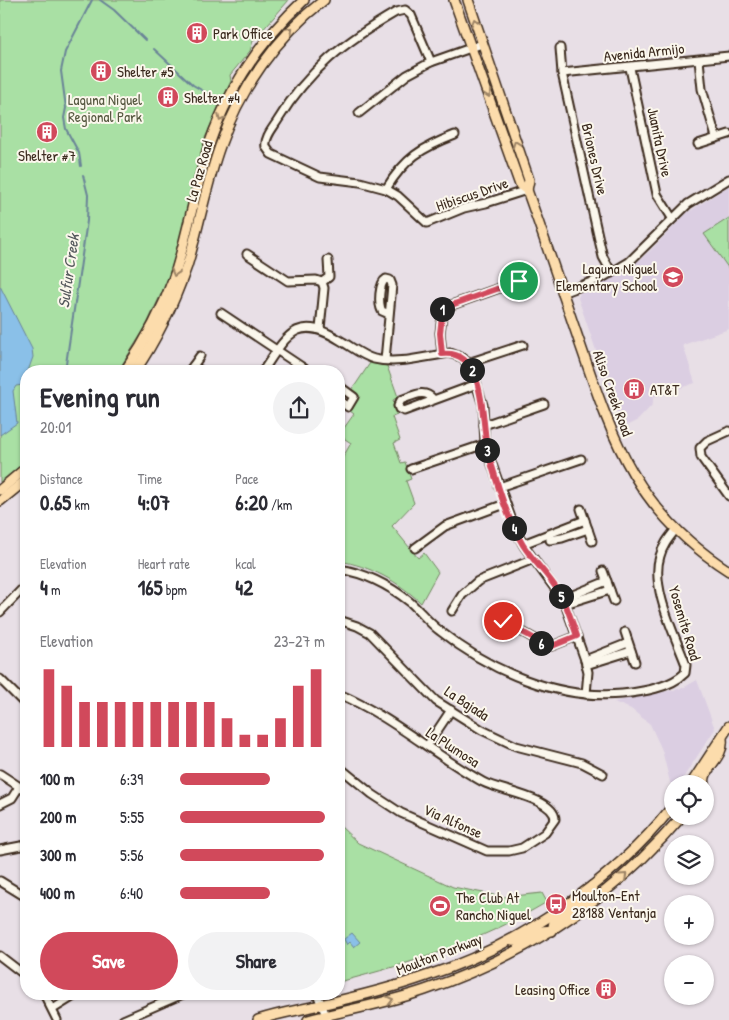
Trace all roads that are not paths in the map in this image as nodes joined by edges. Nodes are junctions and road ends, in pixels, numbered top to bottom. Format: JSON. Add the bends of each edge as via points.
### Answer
{"nodes":[{"id":1,"x":304,"y":0,"type":"edge"},
{"id":2,"x":324,"y":0,"type":"edge"},
{"id":3,"x":454,"y":0,"type":"edge"},
{"id":4,"x":468,"y":0,"type":"edge"},
{"id":5,"x":482,"y":44,"type":"junction"},
{"id":6,"x":471,"y":48,"type":"junction"},
{"id":7,"x":560,"y":48,"type":"dead end"},
{"id":8,"x":729,"y":56,"type":"edge"},
{"id":9,"x":698,"y":60,"type":"junction"},
{"id":10,"x":431,"y":62,"type":"junction"},
{"id":11,"x":630,"y":68,"type":"junction"},
{"id":12,"x":562,"y":73,"type":"junction"},
{"id":13,"x":359,"y":113,"type":"dead end"},
{"id":14,"x":729,"y":134,"type":"edge"},
{"id":15,"x":455,"y":135,"type":"dead end"},
{"id":16,"x":716,"y":137,"type":"junction"},
{"id":17,"x":698,"y":144,"type":"dead end"},
{"id":18,"x":729,"y":179,"type":"edge"},
{"id":19,"x":386,"y":189,"type":"junction"},
{"id":20,"x":527,"y":190,"type":"junction"},
{"id":21,"x":672,"y":218,"type":"junction"},
{"id":22,"x":247,"y":254,"type":"dead end"},
{"id":23,"x":328,"y":260,"type":"dead end"},
{"id":24,"x":612,"y":273,"type":"junction"},
{"id":25,"x":519,"y":281,"type":"dead end"},
{"id":26,"x":322,"y":282,"type":"junction"},
{"id":27,"x":562,"y":293,"type":"junction"},
{"id":28,"x":221,"y":313,"type":"dead end"},
{"id":29,"x":389,"y":314,"type":"dead end"},
{"id":30,"x":320,"y":329,"type":"junction"},
{"id":31,"x":523,"y":344,"type":"dead end"},
{"id":32,"x":277,"y":351,"type":"junction"},
{"id":33,"x":442,"y":354,"type":"junction"},
{"id":34,"x":200,"y":356,"type":"dead end"},
{"id":35,"x":385,"y":360,"type":"junction"},
{"id":36,"x":468,"y":363,"type":"junction"},
{"id":37,"x":129,"y":365,"type":"edge"},
{"id":38,"x":139,"y":365,"type":"edge"},
{"id":39,"x":194,"y":365,"type":"edge"},
{"id":40,"x":267,"y":365,"type":"edge"},
{"id":41,"x":299,"y":365,"type":"edge"},
{"id":42,"x":477,"y":384,"type":"junction"},
{"id":43,"x":345,"y":390,"type":"edge"},
{"id":44,"x":433,"y":399,"type":"dead end"},
{"id":45,"x":544,"y":404,"type":"dead end"},
{"id":46,"x":345,"y":405,"type":"edge"},
{"id":47,"x":484,"y":425,"type":"junction"},
{"id":48,"x":729,"y":431,"type":"edge"},
{"id":49,"x":486,"y":444,"type":"junction"},
{"id":50,"x":581,"y":459,"type":"dead end"},
{"id":51,"x":411,"y":470,"type":"dead end"},
{"id":52,"x":20,"y":473,"type":"edge"},
{"id":53,"x":20,"y":485,"type":"edge"},
{"id":54,"x":500,"y":487,"type":"junction"},
{"id":55,"x":0,"y":490,"type":"edge"},
{"id":56,"x":729,"y":496,"type":"edge"},
{"id":57,"x":0,"y":501,"type":"edge"},
{"id":58,"x":505,"y":504,"type":"junction"},
{"id":59,"x":581,"y":509,"type":"dead end"},
{"id":60,"x":585,"y":520,"type":"junction"},
{"id":61,"x":588,"y":529,"type":"junction"},
{"id":62,"x":676,"y":529,"type":"junction"},
{"id":63,"x":555,"y":536,"type":"junction"},
{"id":64,"x":592,"y":541,"type":"dead end"},
{"id":65,"x":524,"y":546,"type":"junction"},
{"id":66,"x":415,"y":548,"type":"dead end"},
{"id":67,"x":535,"y":561,"type":"junction"},
{"id":68,"x":345,"y":570,"type":"edge"},
{"id":69,"x":603,"y":570,"type":"dead end"},
{"id":70,"x":729,"y":570,"type":"edge"},
{"id":71,"x":607,"y":581,"type":"junction"},
{"id":72,"x":610,"y":590,"type":"junction"},
{"id":73,"x":20,"y":591,"type":"edge"},
{"id":74,"x":580,"y":595,"type":"junction"},
{"id":75,"x":564,"y":601,"type":"junction"},
{"id":76,"x":614,"y":601,"type":"dead end"},
{"id":77,"x":452,"y":611,"type":"dead end"},
{"id":78,"x":0,"y":612,"type":"edge"},
{"id":79,"x":503,"y":621,"type":"dead end"},
{"id":80,"x":345,"y":622,"type":"edge"},
{"id":81,"x":625,"y":632,"type":"dead end"},
{"id":82,"x":577,"y":636,"type":"junction"},
{"id":83,"x":628,"y":643,"type":"junction"},
{"id":84,"x":631,"y":651,"type":"junction"},
{"id":85,"x":606,"y":655,"type":"junction"},
{"id":86,"x":586,"y":662,"type":"junction"},
{"id":87,"x":635,"y":662,"type":"dead end"},
{"id":88,"x":0,"y":679,"type":"edge"},
{"id":89,"x":586,"y":694,"type":"junction"},
{"id":90,"x":345,"y":698,"type":"edge"},
{"id":91,"x":20,"y":699,"type":"edge"},
{"id":92,"x":451,"y":710,"type":"junction"},
{"id":93,"x":729,"y":726,"type":"edge"},
{"id":94,"x":722,"y":739,"type":"junction"},
{"id":95,"x":427,"y":746,"type":"junction"},
{"id":96,"x":729,"y":750,"type":"edge"},
{"id":97,"x":345,"y":772,"type":"edge"},
{"id":98,"x":0,"y":774,"type":"edge"},
{"id":99,"x":603,"y":774,"type":"dead end"},
{"id":100,"x":697,"y":775,"type":"edge"},
{"id":101,"x":706,"y":775,"type":"edge"},
{"id":102,"x":712,"y":775,"type":"edge"},
{"id":103,"x":19,"y":787,"type":"joint"},
{"id":104,"x":0,"y":804,"type":"edge"},
{"id":105,"x":555,"y":815,"type":"joint"},
{"id":106,"x":664,"y":816,"type":"edge"},
{"id":107,"x":673,"y":825,"type":"edge"},
{"id":108,"x":20,"y":846,"type":"edge"},
{"id":109,"x":0,"y":850,"type":"edge"},
{"id":110,"x":0,"y":881,"type":"edge"},
{"id":111,"x":592,"y":886,"type":"junction"},
{"id":112,"x":20,"y":893,"type":"edge"},
{"id":113,"x":552,"y":932,"type":"junction"},
{"id":114,"x":509,"y":941,"type":"junction"},
{"id":115,"x":0,"y":956,"type":"edge"},
{"id":116,"x":20,"y":971,"type":"edge"},
{"id":117,"x":345,"y":998,"type":"edge"},
{"id":118,"x":48,"y":1000,"type":"edge"},
{"id":119,"x":67,"y":1000,"type":"edge"},
{"id":120,"x":168,"y":1000,"type":"edge"},
{"id":121,"x":319,"y":1000,"type":"edge"},
{"id":122,"x":339,"y":1000,"type":"edge"},
{"id":123,"x":321,"y":1005,"type":"junction"},
{"id":124,"x":53,"y":1009,"type":"junction"},
{"id":125,"x":327,"y":1018,"type":"edge"},
{"id":126,"x":57,"y":1020,"type":"edge"},
{"id":127,"x":123,"y":1020,"type":"edge"},
{"id":128,"x":258,"y":1020,"type":"edge"},
{"id":129,"x":308,"y":1020,"type":"edge"}],
"edges":[{"from":1,"to":37,"type":"main road","name":"La Paz Road","one_way":true,"via":[[266,40],[242,74],[209,146],[168,292],[152,329]]},
{"from":38,"to":2,"type":"main road","name":"La Paz Road","one_way":true,"via":[[162,325],[180,284],[220,146],[237,106],[268,55]]},
{"from":3,"to":6,"type":"main road","name":"Aliso Creek Road"},
{"from":5,"to":4,"type":"main road","name":"Aliso Creek Road","one_way":true},
{"from":5,"to":6,"type":"street"},
{"from":20,"to":5,"type":"main road","name":"Aliso Creek Road","one_way":true,"via":[[529,180]]},
{"from":6,"to":10,"type":"street"},
{"from":6,"to":20,"type":"main road","name":"Aliso Creek Road","one_way":true,"via":[[520,185]]},
{"from":7,"to":12,"type":"street","name":"Briones Drive"},
{"from":8,"to":9,"type":"street","name":"Avenida Armijo"},
{"from":9,"to":11,"type":"street","name":"Avenida Armijo"},
{"from":9,"to":16,"type":"street","via":[[702,89]]},
{"from":10,"to":13,"type":"street","via":[[407,75]]},
{"from":10,"to":19,"type":"street","via":[[412,16],[405,10],[396,12],[340,47],[313,72],[266,139],[266,147],[271,154],[320,177]]},
{"from":11,"to":12,"type":"street","name":"Avenida Armijo"},
{"from":11,"to":21,"type":"street","name":"Juanita Drive","via":[[657,194]]},
{"from":12,"to":24,"type":"street","name":"Briones Drive","via":[[603,257]]},
{"from":14,"to":16,"type":"street"},
{"from":15,"to":19,"type":"street","via":[[409,158]]},
{"from":16,"to":17,"type":"street"},
{"from":18,"to":21,"type":"street","via":[[688,204]]},
{"from":19,"to":20,"type":"street","name":"Hibiscus Drive","via":[[427,224],[464,208]]},
{"from":20,"to":27,"type":"main road","name":"Aliso Creek Road"},
{"from":21,"to":24,"type":"street","via":[[644,249]]},
{"from":22,"to":26,"type":"street","via":[[288,281]]},
{"from":23,"to":26,"type":"street","via":[[329,277]]},
{"from":24,"to":27,"type":"street"},
{"from":25,"to":33,"type":"street","via":[[443,308]]},
{"from":26,"to":30,"type":"street"},
{"from":27,"to":62,"type":"main road","name":"Aliso Creek Road","via":[[622,456],[644,491]]},
{"from":28,"to":32,"type":"street"},
{"from":29,"to":35,"type":"street"},
{"from":30,"to":32,"type":"street","via":[[297,330]]},
{"from":30,"to":35,"type":"street","via":[[360,353]]},
{"from":31,"to":36,"type":"street"},
{"from":32,"to":40,"type":"street"},
{"from":32,"to":41,"type":"street"},
{"from":33,"to":35,"type":"street"},
{"from":33,"to":36,"type":"street","via":[[457,354]]},
{"from":34,"to":39,"type":"street"},
{"from":36,"to":42,"type":"street"},
{"from":42,"to":44,"type":"street"},
{"from":42,"to":47,"type":"street"},
{"from":43,"to":46,"type":"street","via":[[354,397],[348,407]]},
{"from":45,"to":47,"type":"street"},
{"from":47,"to":49,"type":"street"},
{"from":48,"to":56,"type":"street","via":[[700,448],[701,457]]},
{"from":49,"to":51,"type":"street"},
{"from":49,"to":54,"type":"street"},
{"from":50,"to":54,"type":"street"},
{"from":52,"to":55,"type":"main road"},
{"from":53,"to":57,"type":"main road"},
{"from":54,"to":58,"type":"street"},
{"from":58,"to":65,"type":"street"},
{"from":58,"to":66,"type":"street","via":[[445,526]]},
{"from":59,"to":60,"type":"street"},
{"from":60,"to":61,"type":"street"},
{"from":60,"to":63,"type":"street","via":[[559,529]]},
{"from":61,"to":63,"type":"street","via":[[562,538]]},
{"from":61,"to":64,"type":"street"},
{"from":62,"to":70,"type":"main road","name":"Aliso Creek Road"},
{"from":62,"to":89,"type":"street","name":"Yosemite Road","via":[[665,544],[657,574],[686,665],[685,673],[678,680],[650,689],[609,695]]},
{"from":63,"to":65,"type":"street"},
{"from":65,"to":67,"type":"street"},
{"from":67,"to":75,"type":"street"},
{"from":67,"to":77,"type":"street","via":[[478,581],[470,586]]},
{"from":68,"to":89,"type":"street","name":"Yosemite Road","via":[[364,575],[395,592],[452,641],[518,677],[556,690]]},
{"from":69,"to":71,"type":"street"},
{"from":71,"to":72,"type":"street"},
{"from":71,"to":74,"type":"street"},
{"from":72,"to":74,"type":"street"},
{"from":72,"to":76,"type":"street"},
{"from":73,"to":78,"type":"street"},
{"from":74,"to":75,"type":"street"},
{"from":75,"to":82,"type":"street"},
{"from":79,"to":82,"type":"street","via":[[552,646]]},
{"from":80,"to":92,"type":"street","name":"La Bajada","via":[[370,633],[422,688]]},
{"from":81,"to":83,"type":"street"},
{"from":82,"to":86,"type":"street"},
{"from":83,"to":84,"type":"street"},
{"from":83,"to":85,"type":"street"},
{"from":84,"to":85,"type":"street"},
{"from":84,"to":87,"type":"street"},
{"from":85,"to":86,"type":"street"},
{"from":86,"to":89,"type":"street"},
{"from":88,"to":91,"type":"street"},
{"from":90,"to":95,"type":"street","name":"La Plumosa"},
{"from":92,"to":95,"type":"street"},
{"from":92,"to":99,"type":"street","name":"La Bajada","via":[[500,739],[582,763]]},
{"from":93,"to":94,"type":"main road"},
{"from":94,"to":100,"type":"main road"},
{"from":94,"to":101,"type":"main road","via":[[722,749]]},
{"from":95,"to":105,"type":"street","name":"La Plumosa","via":[[483,782],[538,800]]},
{"from":96,"to":102,"type":"main road"},
{"from":97,"to":105,"type":"street","name":"Via Alfonse","via":[[401,813],[487,851],[509,851],[534,842],[553,823]]},
{"from":98,"to":103,"type":"street"},
{"from":103,"to":104,"type":"street","via":[[12,798]]},
{"from":106,"to":111,"type":"main road","name":"Moulton Parkway","via":[[625,859]]},
{"from":113,"to":107,"type":"main road","name":"Moulton Parkway","one_way":true,"via":[[625,876]]},
{"from":108,"to":109,"type":"street"},
{"from":110,"to":112,"type":"street"},
{"from":111,"to":113,"type":"main road","via":[[590,895],[554,922]]},
{"from":111,"to":114,"type":"main road","name":"Moulton Parkway"},
{"from":113,"to":114,"type":"main road","via":[[544,930],[518,942]]},
{"from":125,"to":113,"type":"main road","name":"Moulton Parkway","one_way":true,"via":[[450,981]]},
{"from":114,"to":117,"type":"main road","name":"Moulton Parkway","via":[[427,976]]},
{"from":115,"to":116,"type":"street"},
{"from":118,"to":124,"type":"street"},
{"from":119,"to":124,"type":"street"},
{"from":120,"to":127,"type":"street"},
{"from":121,"to":123,"type":"street"},
{"from":122,"to":123,"type":"main road","name":"Moulton Parkway"},
{"from":123,"to":125,"type":"street"},
{"from":123,"to":128,"type":"main road","name":"Moulton Parkway"},
{"from":124,"to":126,"type":"street"},
{"from":125,"to":129,"type":"main road","name":"Moulton Parkway"}]}
